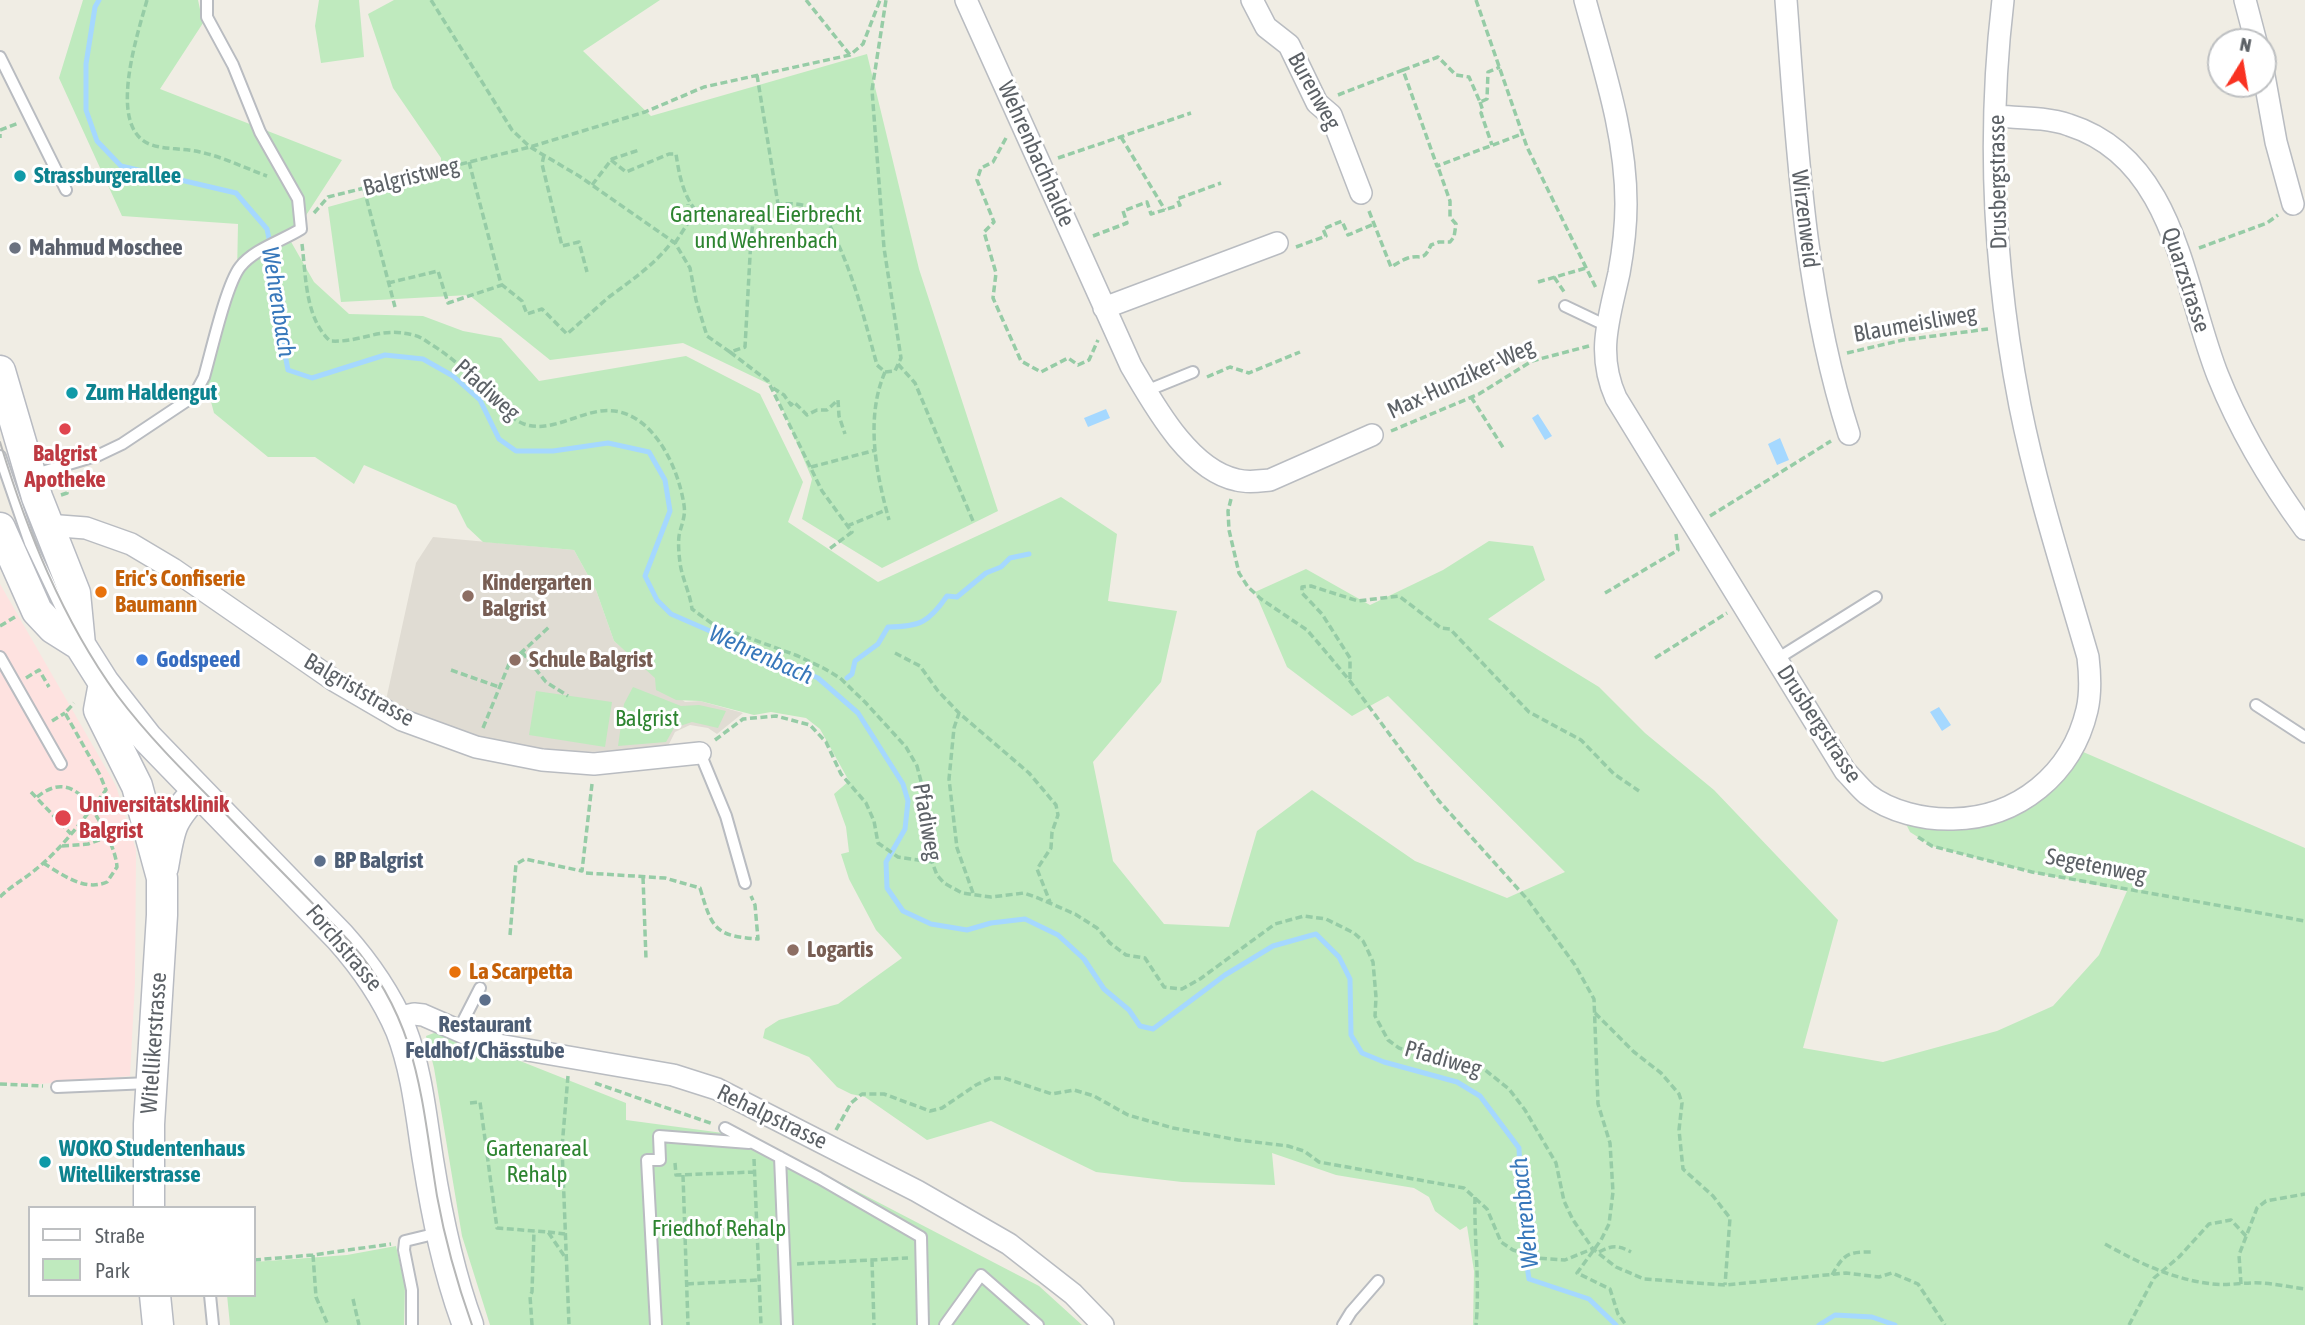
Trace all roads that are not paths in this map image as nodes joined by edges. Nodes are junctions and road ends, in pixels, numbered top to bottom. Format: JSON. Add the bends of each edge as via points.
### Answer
{"nodes":[{"id":1,"x":207,"y":0,"type":"edge"},
{"id":2,"x":966,"y":0,"type":"edge"},
{"id":3,"x":1252,"y":0,"type":"edge"},
{"id":4,"x":1585,"y":0,"type":"edge"},
{"id":5,"x":1786,"y":0,"type":"edge"},
{"id":6,"x":2003,"y":0,"type":"edge"},
{"id":7,"x":2245,"y":0,"type":"edge"},
{"id":8,"x":2252,"y":28,"type":"edge"},
{"id":9,"x":0,"y":57,"type":"edge"},
{"id":10,"x":2268,"y":98,"type":"edge"},
{"id":11,"x":1995,"y":117,"type":"junction"},
{"id":12,"x":66,"y":190,"type":"dead end"},
{"id":13,"x":1361,"y":193,"type":"road end"},
{"id":14,"x":2293,"y":204,"type":"dead end"},
{"id":15,"x":1277,"y":243,"type":"road end"},
{"id":16,"x":1565,"y":306,"type":"dead end"},
{"id":17,"x":1108,"y":317,"type":"junction"},
{"id":18,"x":1608,"y":325,"type":"junction"},
{"id":19,"x":0,"y":371,"type":"edge"},
{"id":20,"x":1193,"y":372,"type":"road end"},
{"id":21,"x":1146,"y":391,"type":"junction"},
{"id":22,"x":1849,"y":434,"type":"road end"},
{"id":23,"x":1372,"y":435,"type":"road end"},
{"id":24,"x":0,"y":456,"type":"edge"},
{"id":25,"x":30,"y":475,"type":"junction"},
{"id":26,"x":47,"y":525,"type":"junction"},
{"id":27,"x":0,"y":528,"type":"edge"},
{"id":28,"x":2305,"y":529,"type":"edge"},
{"id":29,"x":1876,"y":597,"type":"dead end"},
{"id":30,"x":80,"y":645,"type":"junction"},
{"id":31,"x":0,"y":657,"type":"edge"},
{"id":32,"x":1777,"y":659,"type":"junction"},
{"id":33,"x":104,"y":683,"type":"junction"},
{"id":34,"x":2256,"y":705,"type":"dead end"},
{"id":35,"x":2305,"y":737,"type":"edge"},
{"id":36,"x":700,"y":753,"type":"joint"},
{"id":37,"x":61,"y":764,"type":"dead end"},
{"id":38,"x":189,"y":783,"type":"junction"},
{"id":39,"x":136,"y":822,"type":"junction"},
{"id":40,"x":162,"y":878,"type":"junction"},
{"id":41,"x":745,"y":883,"type":"dead end"},
{"id":42,"x":480,"y":988,"type":"dead end"},
{"id":43,"x":396,"y":1018,"type":"junction"},
{"id":44,"x":458,"y":1031,"type":"junction"},
{"id":45,"x":151,"y":1083,"type":"junction"},
{"id":46,"x":57,"y":1087,"type":"road end"},
{"id":47,"x":725,"y":1128,"type":"road end"},
{"id":48,"x":753,"y":1143,"type":"junction"},
{"id":49,"x":780,"y":1157,"type":"junction"},
{"id":50,"x":149,"y":1206,"type":"edge"},
{"id":51,"x":441,"y":1232,"type":"junction"},
{"id":52,"x":1378,"y":1281,"type":"dead end"},
{"id":53,"x":155,"y":1297,"type":"edge"},
{"id":54,"x":210,"y":1297,"type":"edge"},
{"id":55,"x":158,"y":1325,"type":"edge"},
{"id":56,"x":213,"y":1325,"type":"edge"},
{"id":57,"x":412,"y":1325,"type":"edge"},
{"id":58,"x":468,"y":1325,"type":"edge"},
{"id":59,"x":656,"y":1325,"type":"edge"},
{"id":60,"x":787,"y":1325,"type":"edge"},
{"id":61,"x":923,"y":1325,"type":"edge"},
{"id":62,"x":946,"y":1325,"type":"edge"},
{"id":63,"x":1038,"y":1325,"type":"edge"},
{"id":64,"x":1103,"y":1325,"type":"edge"},
{"id":65,"x":1343,"y":1325,"type":"edge"}],
"edges":[{"from":1,"to":25,"type":"lane","via":[[207,17],[233,65],[260,132],[298,199],[301,229],[240,267],[204,377],[191,398],[122,444]]},
{"from":2,"to":17,"type":"street","name":"Wehrenbachhalde"},
{"from":3,"to":13,"type":"street","name":"Burenweg","via":[[1266,27],[1289,46],[1317,103],[1331,115]]},
{"from":4,"to":18,"type":"street","name":"Drusbergstrasse","via":[[1623,144],[1624,235]]},
{"from":5,"to":22,"type":"street","name":"Wirzenweid","via":[[1800,192],[1810,262],[1828,358]]},
{"from":6,"to":11,"type":"street","name":"Drusbergstrasse"},
{"from":7,"to":8,"type":"street"},
{"from":9,"to":12,"type":"lane"},
{"from":10,"to":14,"type":"street"},
{"from":11,"to":28,"type":"street","name":"Quarzstrasse","via":[[2078,128],[2123,157],[2140,177],[2170,226],[2217,374],[2236,418],[2261,465]]},
{"from":11,"to":32,"type":"street","name":"Drusbergstrasse","via":[[1997,234],[2020,406],[2088,657],[2088,709],[2074,748],[2052,778],[2020,803],[1972,819],[1922,817],[1867,794],[1845,771]]},
{"from":15,"to":17,"type":"street"},
{"from":16,"to":18,"type":"lane"},
{"from":17,"to":21,"type":"street","name":"Wehrenbachhalde"},
{"from":18,"to":32,"type":"street","name":"Drusbergstrasse","via":[[1606,371],[1616,398]]},
{"from":19,"to":25,"type":"main road","name":"Forchstrasse"},
{"from":20,"to":21,"type":"lane"},
{"from":21,"to":23,"type":"street","name":"Wehrenbachhalde","via":[[1181,442],[1210,468],[1237,480],[1270,480]]},
{"from":24,"to":30,"type":"lane","name":"Forchstrasse","via":[[30,543]]},
{"from":25,"to":26,"type":"main road","name":"Forchstrasse"},
{"from":26,"to":30,"type":"main road","name":"Forchstrasse","via":[[75,593]]},
{"from":26,"to":36,"type":"street","name":"Balgriststrasse","via":[[86,528],[131,544],[401,720],[476,747],[594,764]]},
{"from":27,"to":30,"type":"main road","name":"Forchstrasse","via":[[37,611],[52,628]]},
{"from":29,"to":32,"type":"lane"},
{"from":30,"to":33,"type":"main road","name":"Forchstrasse"},
{"from":31,"to":37,"type":"lane"},
{"from":33,"to":38,"type":"main road","name":"Forchstrasse"},
{"from":33,"to":39,"type":"main road","name":"Witellikerstrasse","via":[[99,710],[132,771]]},
{"from":34,"to":35,"type":"lane"},
{"from":36,"to":41,"type":"lane","via":[[726,816]]},
{"from":38,"to":39,"type":"main road"},
{"from":38,"to":40,"type":"main road","name":"Witellikerstrasse","via":[[170,827]]},
{"from":38,"to":43,"type":"main road","name":"Forchstrasse","via":[[350,948]]},
{"from":39,"to":40,"type":"main road","name":"Witellikerstrasse"},
{"from":40,"to":45,"type":"main road","name":"Witellikerstrasse"},
{"from":42,"to":44,"type":"lane"},
{"from":43,"to":44,"type":"street","name":"Rehalpstrasse","via":[[418,1014]]},
{"from":43,"to":51,"type":"main road","name":"Forchstrasse","via":[[414,1073]]},
{"from":44,"to":64,"type":"street","name":"Rehalpstrasse","via":[[487,1043],[673,1075],[717,1089],[917,1191],[1009,1244],[1073,1294]]},
{"from":45,"to":46,"type":"lane"},
{"from":45,"to":50,"type":"main road","name":"Witellikerstrasse"},
{"from":47,"to":48,"type":"lane"},
{"from":48,"to":49,"type":"lane"},
{"from":48,"to":59,"type":"lane","via":[[659,1136],[660,1160],[648,1160]]},
{"from":49,"to":60,"type":"lane"},
{"from":49,"to":61,"type":"lane","via":[[921,1237]]},
{"from":51,"to":57,"type":"lane","via":[[405,1241]]},
{"from":51,"to":58,"type":"main road","name":"Forchstrasse"},
{"from":52,"to":65,"type":"lane"},
{"from":53,"to":55,"type":"main road"},
{"from":54,"to":56,"type":"lane"},
{"from":62,"to":63,"type":"lane","via":[[981,1275]]}]}
